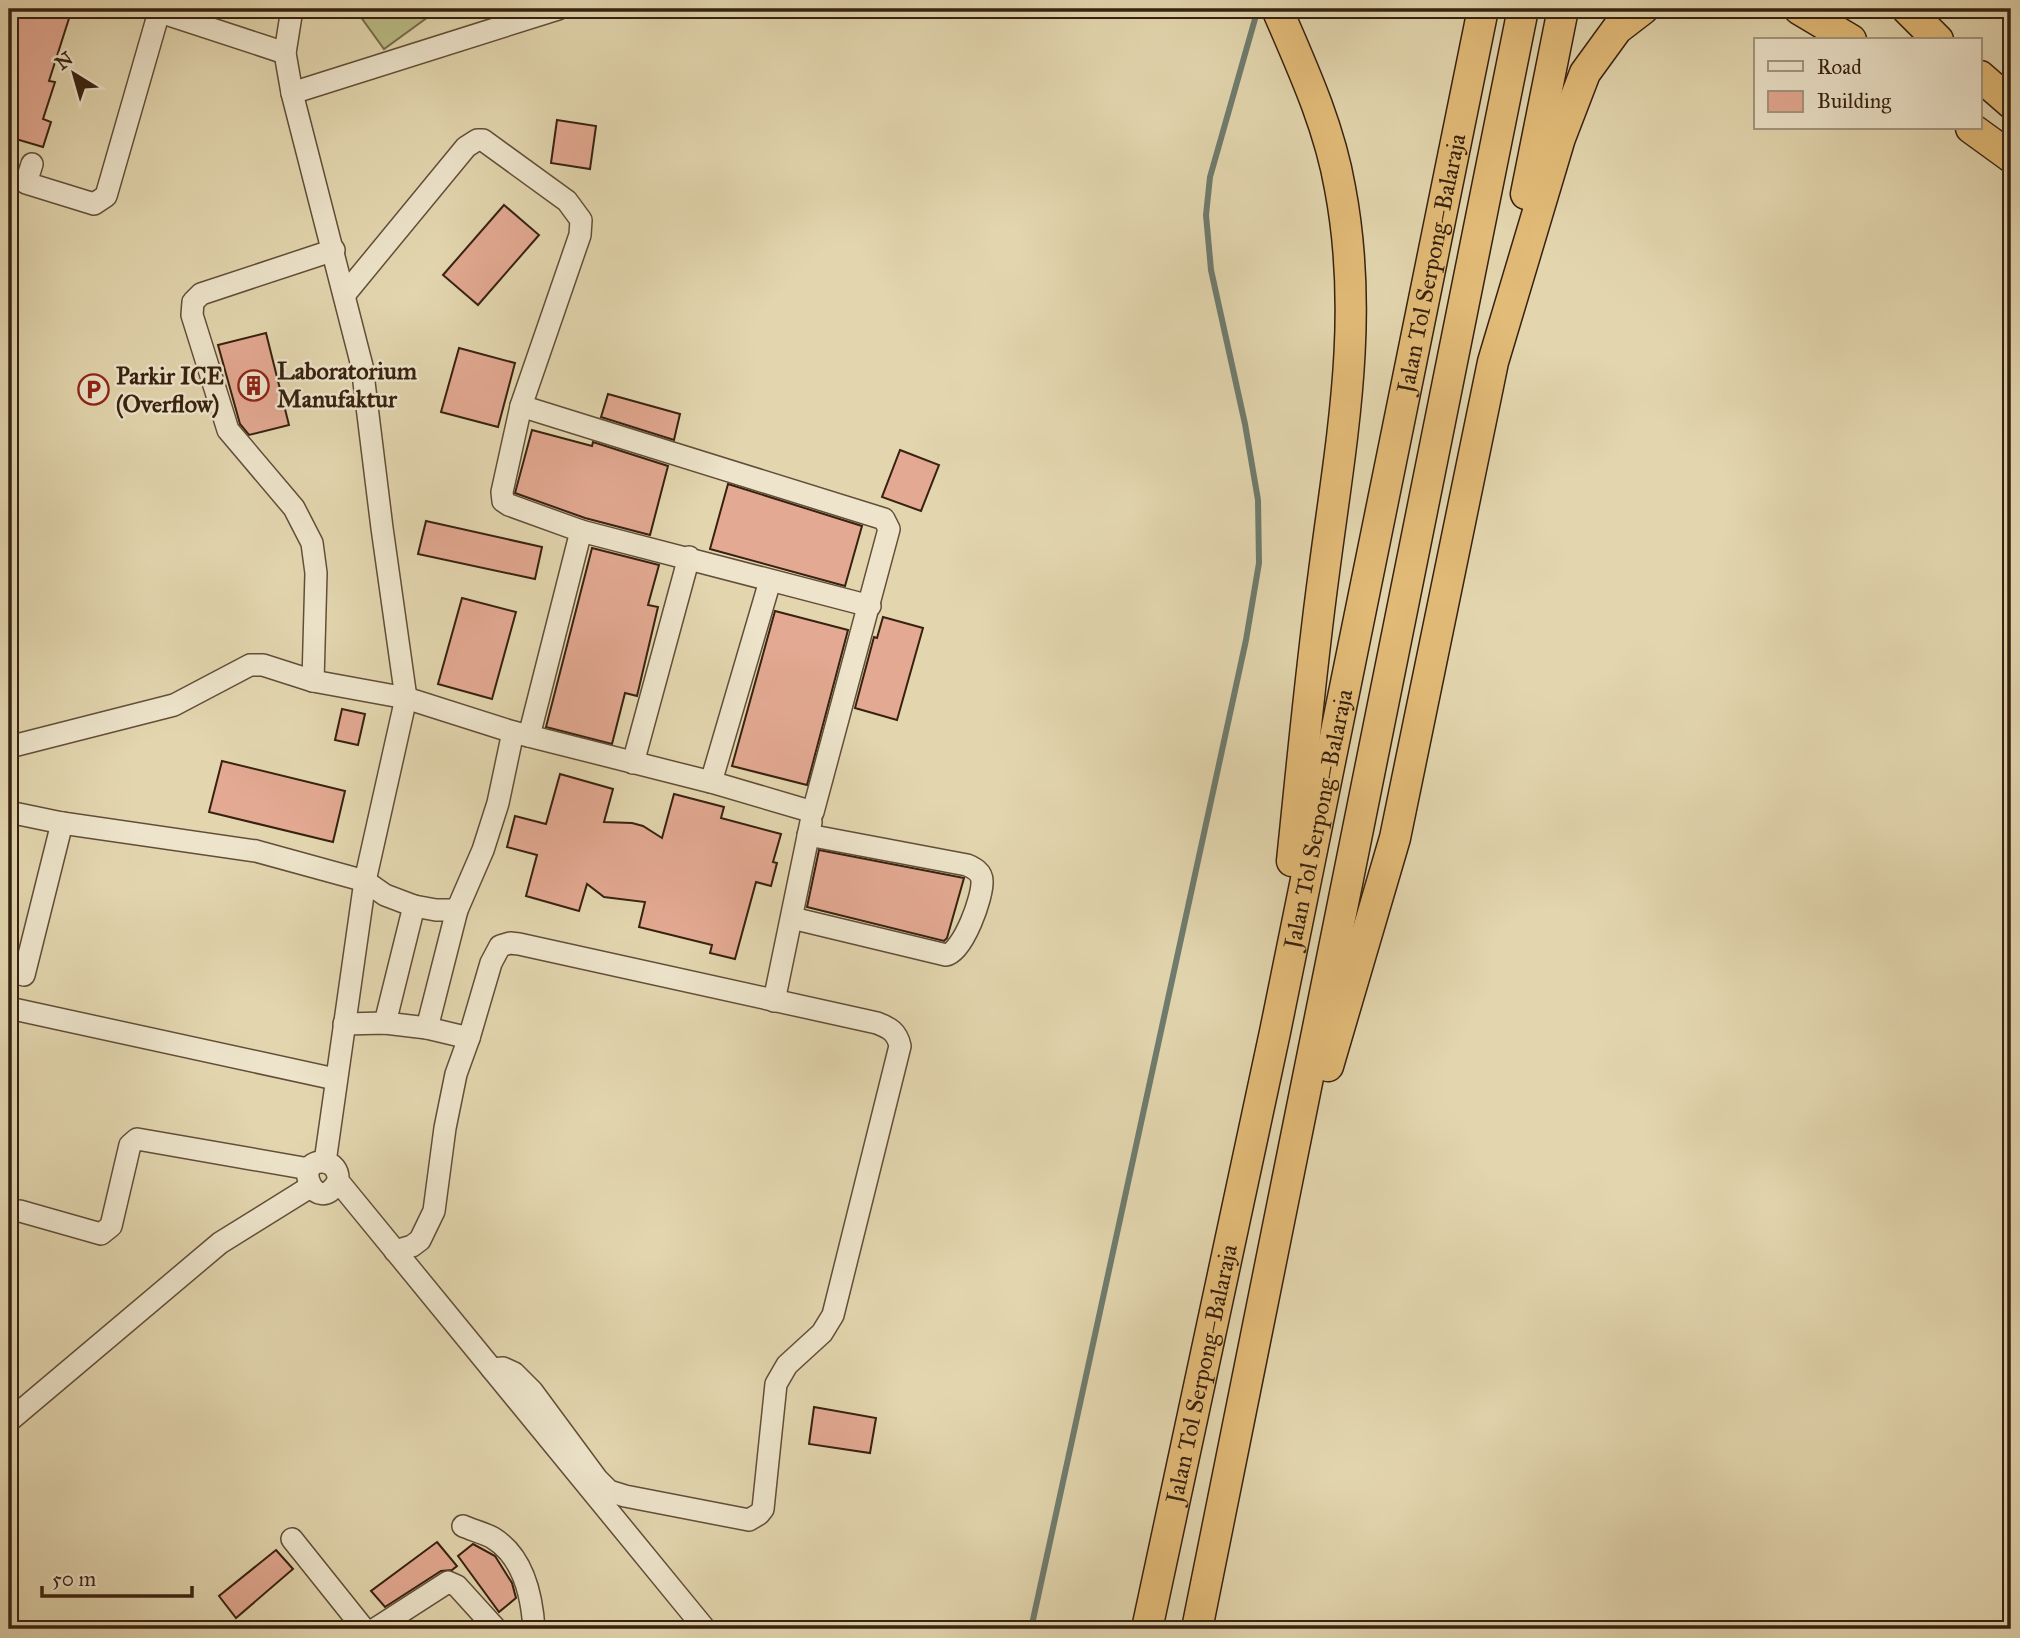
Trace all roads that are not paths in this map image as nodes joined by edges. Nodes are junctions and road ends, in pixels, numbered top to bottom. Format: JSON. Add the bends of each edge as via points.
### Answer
{"nodes":[{"id":1,"x":292,"y":9,"type":"edge"},
{"id":2,"x":558,"y":9,"type":"edge"},
{"id":3,"x":1277,"y":9,"type":"edge"},
{"id":4,"x":1483,"y":9,"type":"edge"},
{"id":5,"x":1523,"y":9,"type":"edge"},
{"id":6,"x":1563,"y":9,"type":"edge"},
{"id":7,"x":1643,"y":9,"type":"edge"},
{"id":8,"x":1799,"y":9,"type":"edge"},
{"id":9,"x":1907,"y":9,"type":"edge"},
{"id":10,"x":155,"y":10,"type":"edge"},
{"id":11,"x":1848,"y":38,"type":"edge"},
{"id":12,"x":1936,"y":38,"type":"edge"},
{"id":13,"x":285,"y":53,"type":"junction"},
{"id":14,"x":1982,"y":78,"type":"edge"},
{"id":15,"x":292,"y":93,"type":"junction"},
{"id":16,"x":2011,"y":103,"type":"edge"},
{"id":17,"x":1974,"y":130,"type":"edge"},
{"id":18,"x":2011,"y":157,"type":"edge"},
{"id":19,"x":32,"y":164,"type":"dead end"},
{"id":20,"x":334,"y":250,"type":"junction"},
{"id":21,"x":345,"y":293,"type":"junction"},
{"id":22,"x":1493,"y":362,"type":"junction"},
{"id":23,"x":521,"y":406,"type":"junction"},
{"id":24,"x":582,"y":531,"type":"junction"},
{"id":25,"x":689,"y":557,"type":"junction"},
{"id":26,"x":770,"y":581,"type":"junction"},
{"id":27,"x":870,"y":606,"type":"junction"},
{"id":28,"x":313,"y":681,"type":"junction"},
{"id":29,"x":406,"y":698,"type":"junction"},
{"id":30,"x":521,"y":734,"type":"junction"},
{"id":31,"x":9,"y":747,"type":"edge"},
{"id":32,"x":633,"y":763,"type":"junction"},
{"id":33,"x":711,"y":782,"type":"junction"},
{"id":34,"x":9,"y":812,"type":"edge"},
{"id":35,"x":813,"y":812,"type":"junction"},
{"id":36,"x":62,"y":822,"type":"junction"},
{"id":37,"x":808,"y":835,"type":"junction"},
{"id":38,"x":365,"y":881,"type":"junction"},
{"id":39,"x":414,"y":906,"type":"junction"},
{"id":40,"x":457,"y":910,"type":"junction"},
{"id":41,"x":792,"y":918,"type":"junction"},
{"id":42,"x":9,"y":971,"type":"edge"},
{"id":43,"x":774,"y":1001,"type":"junction"},
{"id":44,"x":9,"y":1008,"type":"edge"},
{"id":45,"x":385,"y":1023,"type":"junction"},
{"id":46,"x":344,"y":1024,"type":"junction"},
{"id":47,"x":427,"y":1028,"type":"junction"},
{"id":48,"x":1275,"y":1032,"type":"junction"},
{"id":49,"x":469,"y":1038,"type":"junction"},
{"id":50,"x":335,"y":1079,"type":"junction"},
{"id":51,"x":315,"y":1173,"type":"junction"},
{"id":52,"x":338,"y":1181,"type":"junction"},
{"id":53,"x":20,"y":1211,"type":"dead end"},
{"id":54,"x":395,"y":1251,"type":"junction"},
{"id":55,"x":1271,"y":1258,"type":"junction"},
{"id":56,"x":492,"y":1368,"type":"junction"},
{"id":57,"x":9,"y":1421,"type":"edge"},
{"id":58,"x":463,"y":1526,"type":"dead end"},
{"id":59,"x":292,"y":1539,"type":"dead end"},
{"id":60,"x":484,"y":1625,"type":"edge"},
{"id":61,"x":364,"y":1629,"type":"edge"},
{"id":62,"x":375,"y":1629,"type":"edge"},
{"id":63,"x":534,"y":1629,"type":"edge"},
{"id":64,"x":705,"y":1629,"type":"edge"},
{"id":65,"x":1147,"y":1629,"type":"edge"},
{"id":66,"x":1197,"y":1629,"type":"edge"}],
"edges":[{"from":1,"to":13,"type":"street"},
{"from":2,"to":15,"type":"street"},
{"from":3,"to":48,"type":"highway","via":[[1324,125],[1340,187],[1352,285],[1350,375],[1314,650]]},
{"from":4,"to":48,"type":"highway","name":"Jalan Tol Serpong–Balaraja"},
{"from":5,"to":55,"type":"highway","name":"Jalan Tol Serpong–Balaraja"},
{"from":6,"to":22,"type":"highway"},
{"from":7,"to":22,"type":"highway","via":[[1617,29],[1585,73],[1560,138]]},
{"from":8,"to":11,"type":"highway"},
{"from":9,"to":12,"type":"highway"},
{"from":10,"to":13,"type":"street"},
{"from":10,"to":19,"type":"street","via":[[106,197],[94,204],[26,183]]},
{"from":13,"to":15,"type":"street"},
{"from":14,"to":16,"type":"highway"},
{"from":15,"to":20,"type":"street"},
{"from":17,"to":18,"type":"highway"},
{"from":20,"to":21,"type":"street"},
{"from":20,"to":28,"type":"street","via":[[219,287],[196,297],[191,307],[228,430],[294,508],[312,543],[316,573]]},
{"from":21,"to":23,"type":"street","via":[[466,147],[477,140],[489,143],[567,201],[581,220],[580,235]]},
{"from":21,"to":29,"type":"street","via":[[362,366]]},
{"from":22,"to":55,"type":"highway","via":[[1395,838]]},
{"from":23,"to":24,"type":"street","via":[[503,501]]},
{"from":23,"to":27,"type":"street","via":[[884,519],[889,529]]},
{"from":24,"to":25,"type":"street"},
{"from":24,"to":30,"type":"street"},
{"from":25,"to":26,"type":"street"},
{"from":25,"to":32,"type":"street"},
{"from":26,"to":27,"type":"street"},
{"from":26,"to":33,"type":"street"},
{"from":27,"to":35,"type":"street"},
{"from":28,"to":29,"type":"street"},
{"from":28,"to":31,"type":"street","via":[[263,664],[250,665],[174,705]]},
{"from":29,"to":30,"type":"street"},
{"from":29,"to":38,"type":"street"},
{"from":30,"to":32,"type":"street"},
{"from":30,"to":40,"type":"street","via":[[483,850]]},
{"from":32,"to":33,"type":"street"},
{"from":33,"to":35,"type":"street"},
{"from":34,"to":36,"type":"street"},
{"from":35,"to":37,"type":"street"},
{"from":36,"to":38,"type":"street","via":[[256,851]]},
{"from":36,"to":42,"type":"street","via":[[24,975]]},
{"from":37,"to":41,"type":"street"},
{"from":37,"to":41,"type":"street","via":[[967,865],[980,874],[981,888],[962,943],[946,955]]},
{"from":38,"to":39,"type":"street"},
{"from":38,"to":46,"type":"street"},
{"from":39,"to":40,"type":"street"},
{"from":39,"to":45,"type":"street"},
{"from":40,"to":47,"type":"street"},
{"from":41,"to":43,"type":"street"},
{"from":43,"to":49,"type":"street","via":[[510,943],[495,953]]},
{"from":43,"to":56,"type":"street","via":[[877,1023],[890,1028],[900,1046],[833,1315],[776,1384],[760,1514],[749,1520],[609,1491],[532,1391],[514,1373]]},
{"from":44,"to":50,"type":"street"},
{"from":45,"to":46,"type":"street"},
{"from":45,"to":47,"type":"street"},
{"from":46,"to":50,"type":"street"},
{"from":47,"to":49,"type":"street"},
{"from":48,"to":65,"type":"highway","name":"Jalan Tol Serpong–Balaraja"},
{"from":49,"to":54,"type":"street","via":[[445,1128],[434,1211],[420,1240]]},
{"from":50,"to":51,"type":"street"},
{"from":51,"to":52,"type":"street","via":[[333,1165]]},
{"from":51,"to":52,"type":"street","via":[[317,1192],[334,1189]]},
{"from":51,"to":53,"type":"street","via":[[137,1139],[130,1144],[111,1226],[102,1234]]},
{"from":51,"to":57,"type":"street","via":[[220,1243]]},
{"from":52,"to":54,"type":"street"},
{"from":54,"to":56,"type":"street"},
{"from":55,"to":66,"type":"highway","name":"Jalan Tol Serpong–Balaraja"},
{"from":56,"to":64,"type":"street"},
{"from":58,"to":63,"type":"street","via":[[493,1538],[513,1556],[525,1578]]},
{"from":59,"to":61,"type":"street"},
{"from":60,"to":62,"type":"street","via":[[457,1586],[448,1582]]}]}
